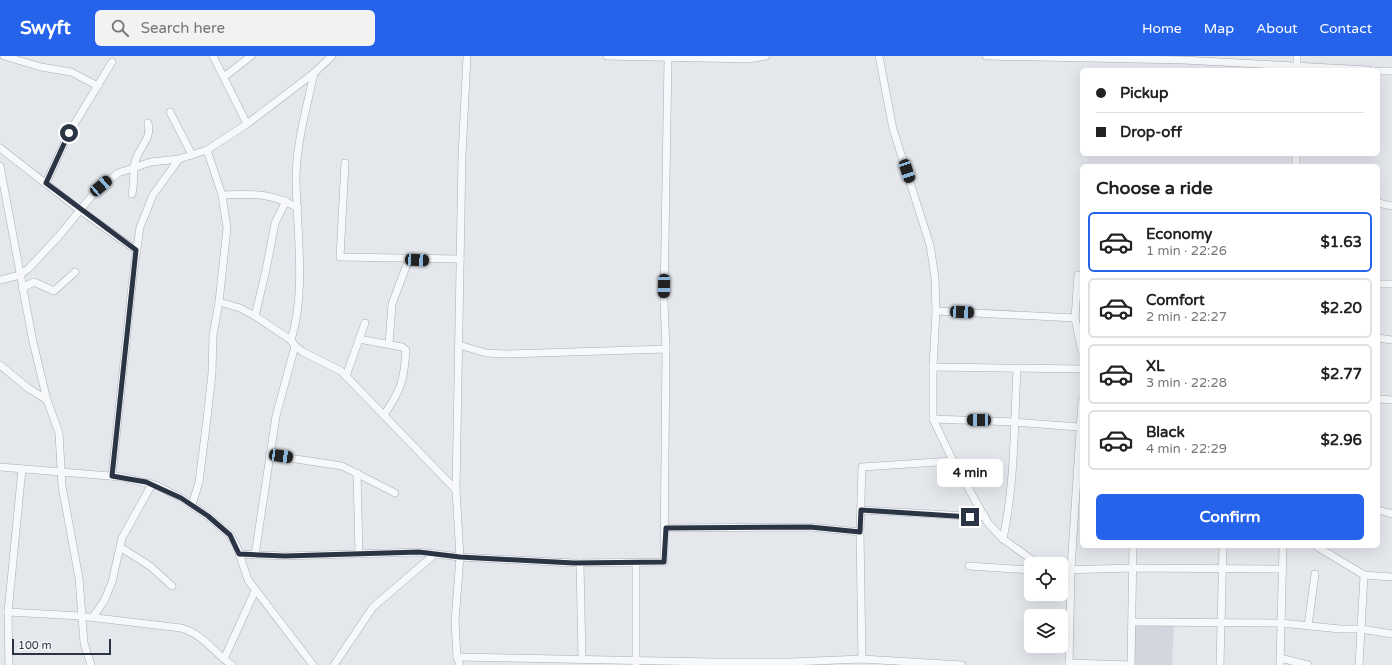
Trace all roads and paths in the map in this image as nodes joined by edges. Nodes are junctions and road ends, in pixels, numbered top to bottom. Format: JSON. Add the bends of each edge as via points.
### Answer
{"nodes":[{"id":1,"x":4,"y":56,"type":"edge"},
{"id":2,"x":213,"y":56,"type":"edge"},
{"id":3,"x":251,"y":56,"type":"edge"},
{"id":4,"x":332,"y":56,"type":"edge"},
{"id":5,"x":467,"y":56,"type":"edge"},
{"id":6,"x":607,"y":56,"type":"edge"},
{"id":7,"x":879,"y":56,"type":"edge"},
{"id":8,"x":986,"y":56,"type":"edge"},
{"id":9,"x":1297,"y":56,"type":"edge"},
{"id":10,"x":650,"y":57,"type":"edge"},
{"id":11,"x":763,"y":57,"type":"edge"},
{"id":12,"x":668,"y":58,"type":"junction"},
{"id":13,"x":1133,"y":58,"type":"edge"},
{"id":14,"x":1238,"y":60,"type":"edge"},
{"id":15,"x":112,"y":62,"type":"dead end"},
{"id":16,"x":1297,"y":68,"type":"edge"},
{"id":17,"x":1380,"y":71,"type":"edge"},
{"id":18,"x":1392,"y":71,"type":"edge"},
{"id":19,"x":314,"y":73,"type":"junction"},
{"id":20,"x":224,"y":77,"type":"junction"},
{"id":21,"x":98,"y":86,"type":"junction"},
{"id":22,"x":170,"y":112,"type":"dead end"},
{"id":23,"x":148,"y":123,"type":"dead end"},
{"id":24,"x":246,"y":124,"type":"junction"},
{"id":25,"x":0,"y":148,"type":"edge"},
{"id":26,"x":207,"y":150,"type":"junction"},
{"id":27,"x":192,"y":155,"type":"junction"},
{"id":28,"x":179,"y":159,"type":"junction"},
{"id":29,"x":345,"y":163,"type":"dead end"},
{"id":30,"x":0,"y":166,"type":"edge"},
{"id":31,"x":134,"y":166,"type":"junction"},
{"id":32,"x":46,"y":183,"type":"junction"},
{"id":33,"x":132,"y":194,"type":"dead end"},
{"id":34,"x":222,"y":195,"type":"junction"},
{"id":35,"x":286,"y":201,"type":"junction"},
{"id":36,"x":1380,"y":203,"type":"edge"},
{"id":37,"x":1392,"y":206,"type":"edge"},
{"id":38,"x":298,"y":208,"type":"junction"},
{"id":39,"x":81,"y":210,"type":"junction"},
{"id":40,"x":136,"y":250,"type":"junction"},
{"id":41,"x":409,"y":259,"type":"junction"},
{"id":42,"x":460,"y":259,"type":"junction"},
{"id":43,"x":75,"y":272,"type":"dead end"},
{"id":44,"x":20,"y":275,"type":"junction"},
{"id":45,"x":1078,"y":275,"type":"dead end"},
{"id":46,"x":0,"y":280,"type":"edge"},
{"id":47,"x":1380,"y":284,"type":"edge"},
{"id":48,"x":1392,"y":284,"type":"edge"},
{"id":49,"x":22,"y":288,"type":"junction"},
{"id":50,"x":220,"y":302,"type":"junction"},
{"id":51,"x":936,"y":311,"type":"junction"},
{"id":52,"x":255,"y":316,"type":"junction"},
{"id":53,"x":1075,"y":318,"type":"junction"},
{"id":54,"x":365,"y":323,"type":"dead end"},
{"id":55,"x":1380,"y":338,"type":"edge"},
{"id":56,"x":359,"y":339,"type":"junction"},
{"id":57,"x":1392,"y":340,"type":"edge"},
{"id":58,"x":1080,"y":342,"type":"edge"},
{"id":59,"x":293,"y":343,"type":"junction"},
{"id":60,"x":389,"y":344,"type":"junction"},
{"id":61,"x":459,"y":345,"type":"junction"},
{"id":62,"x":666,"y":349,"type":"junction"},
{"id":63,"x":0,"y":365,"type":"edge"},
{"id":64,"x":932,"y":367,"type":"junction"},
{"id":65,"x":1017,"y":369,"type":"junction"},
{"id":66,"x":1080,"y":369,"type":"edge"},
{"id":67,"x":346,"y":376,"type":"junction"},
{"id":68,"x":1380,"y":399,"type":"edge"},
{"id":69,"x":47,"y":400,"type":"junction"},
{"id":70,"x":1392,"y":400,"type":"edge"},
{"id":71,"x":384,"y":415,"type":"junction"},
{"id":72,"x":933,"y":418,"type":"junction"},
{"id":73,"x":1080,"y":419,"type":"edge"},
{"id":74,"x":1014,"y":422,"type":"junction"},
{"id":75,"x":1079,"y":428,"type":"junction"},
{"id":76,"x":269,"y":455,"type":"junction"},
{"id":77,"x":953,"y":461,"type":"junction"},
{"id":78,"x":0,"y":467,"type":"edge"},
{"id":79,"x":22,"y":469,"type":"junction"},
{"id":80,"x":61,"y":471,"type":"junction"},
{"id":81,"x":357,"y":473,"type":"junction"},
{"id":82,"x":112,"y":476,"type":"junction"},
{"id":83,"x":152,"y":484,"type":"junction"},
{"id":84,"x":456,"y":490,"type":"junction"},
{"id":85,"x":395,"y":493,"type":"dead end"},
{"id":86,"x":192,"y":505,"type":"junction"},
{"id":87,"x":861,"y":510,"type":"junction"},
{"id":88,"x":1380,"y":511,"type":"edge"},
{"id":89,"x":1392,"y":514,"type":"edge"},
{"id":90,"x":985,"y":517,"type":"junction"},
{"id":91,"x":666,"y":528,"type":"junction"},
{"id":92,"x":860,"y":532,"type":"junction"},
{"id":93,"x":1004,"y":539,"type":"junction"},
{"id":94,"x":120,"y":547,"type":"junction"},
{"id":95,"x":1134,"y":548,"type":"edge"},
{"id":96,"x":1223,"y":548,"type":"edge"},
{"id":97,"x":1283,"y":548,"type":"edge"},
{"id":98,"x":1319,"y":548,"type":"edge"},
{"id":99,"x":239,"y":554,"type":"junction"},
{"id":100,"x":359,"y":554,"type":"junction"},
{"id":101,"x":435,"y":554,"type":"junction"},
{"id":102,"x":255,"y":555,"type":"junction"},
{"id":103,"x":460,"y":557,"type":"junction"},
{"id":104,"x":1028,"y":557,"type":"edge"},
{"id":105,"x":580,"y":563,"type":"junction"},
{"id":106,"x":636,"y":563,"type":"junction"},
{"id":107,"x":969,"y":566,"type":"dead end"},
{"id":108,"x":1132,"y":568,"type":"junction"},
{"id":109,"x":1222,"y":568,"type":"junction"},
{"id":110,"x":1068,"y":569,"type":"edge"},
{"id":111,"x":1072,"y":569,"type":"junction"},
{"id":112,"x":1282,"y":569,"type":"junction"},
{"id":113,"x":1024,"y":570,"type":"edge"},
{"id":114,"x":1315,"y":574,"type":"dead end"},
{"id":115,"x":1364,"y":575,"type":"junction"},
{"id":116,"x":1392,"y":577,"type":"edge"},
{"id":117,"x":172,"y":586,"type":"dead end"},
{"id":118,"x":255,"y":591,"type":"junction"},
{"id":119,"x":8,"y":612,"type":"junction"},
{"id":120,"x":80,"y":616,"type":"junction"},
{"id":121,"x":93,"y":617,"type":"junction"},
{"id":122,"x":1133,"y":622,"type":"junction"},
{"id":123,"x":1221,"y":623,"type":"junction"},
{"id":124,"x":1280,"y":623,"type":"junction"},
{"id":125,"x":1308,"y":626,"type":"junction"},
{"id":126,"x":1361,"y":629,"type":"junction"},
{"id":127,"x":1392,"y":634,"type":"edge"},
{"id":128,"x":457,"y":657,"type":"junction"},
{"id":129,"x":224,"y":659,"type":"junction"},
{"id":130,"x":582,"y":659,"type":"junction"},
{"id":131,"x":862,"y":659,"type":"junction"},
{"id":132,"x":636,"y":662,"type":"edge"},
{"id":133,"x":848,"y":662,"type":"edge"},
{"id":134,"x":1280,"y":662,"type":"edge"},
{"id":135,"x":712,"y":663,"type":"edge"},
{"id":136,"x":790,"y":663,"type":"edge"},
{"id":137,"x":1069,"y":664,"type":"edge"},
{"id":138,"x":9,"y":665,"type":"edge"},
{"id":139,"x":91,"y":665,"type":"edge"},
{"id":140,"x":232,"y":665,"type":"edge"},
{"id":141,"x":313,"y":665,"type":"edge"},
{"id":142,"x":334,"y":665,"type":"edge"},
{"id":143,"x":460,"y":665,"type":"edge"},
{"id":144,"x":962,"y":665,"type":"edge"},
{"id":145,"x":1220,"y":665,"type":"edge"},
{"id":146,"x":1308,"y":665,"type":"edge"},
{"id":147,"x":1359,"y":665,"type":"edge"}],
"edges":[{"from":1,"to":21,"type":"street","via":[[41,67],[71,72]]},
{"from":2,"to":20,"type":"street"},
{"from":3,"to":20,"type":"street"},
{"from":4,"to":19,"type":"street"},
{"from":5,"to":42,"type":"street"},
{"from":6,"to":10,"type":"street"},
{"from":7,"to":51,"type":"street","via":[[893,129],[930,245]]},
{"from":8,"to":13,"type":"street"},
{"from":9,"to":16,"type":"street"},
{"from":10,"to":12,"type":"street"},
{"from":11,"to":12,"type":"street"},
{"from":12,"to":62,"type":"street","via":[[664,301]]},
{"from":13,"to":14,"type":"street"},
{"from":14,"to":16,"type":"street"},
{"from":15,"to":21,"type":"street"},
{"from":17,"to":18,"type":"street"},
{"from":19,"to":24,"type":"street"},
{"from":19,"to":38,"type":"street","via":[[298,148]]},
{"from":20,"to":24,"type":"street"},
{"from":21,"to":32,"type":"street","via":[[69,133]]},
{"from":22,"to":27,"type":"street"},
{"from":23,"to":31,"type":"street","via":[[149,135]]},
{"from":24,"to":26,"type":"street"},
{"from":25,"to":32,"type":"street"},
{"from":26,"to":27,"type":"street"},
{"from":26,"to":34,"type":"street"},
{"from":27,"to":28,"type":"street"},
{"from":28,"to":31,"type":"street"},
{"from":28,"to":40,"type":"street","via":[[146,209]]},
{"from":29,"to":41,"type":"street","via":[[340,257]]},
{"from":30,"to":44,"type":"street"},
{"from":31,"to":33,"type":"street"},
{"from":31,"to":39,"type":"street","via":[[108,181],[95,192]]},
{"from":32,"to":39,"type":"street"},
{"from":34,"to":35,"type":"street","via":[[265,194]]},
{"from":34,"to":50,"type":"street","via":[[226,228]]},
{"from":35,"to":38,"type":"street"},
{"from":35,"to":52,"type":"street","via":[[275,223]]},
{"from":36,"to":37,"type":"street"},
{"from":38,"to":59,"type":"street","via":[[298,304]]},
{"from":39,"to":40,"type":"street"},
{"from":39,"to":44,"type":"street"},
{"from":40,"to":82,"type":"street"},
{"from":41,"to":42,"type":"street"},
{"from":41,"to":60,"type":"street","via":[[392,304]]},
{"from":42,"to":61,"type":"street"},
{"from":43,"to":49,"type":"street","via":[[54,291],[34,282]]},
{"from":44,"to":46,"type":"street"},
{"from":44,"to":49,"type":"street"},
{"from":45,"to":53,"type":"street"},
{"from":47,"to":48,"type":"street"},
{"from":49,"to":69,"type":"street"},
{"from":50,"to":52,"type":"street"},
{"from":50,"to":86,"type":"street","via":[[214,335],[199,482]]},
{"from":51,"to":53,"type":"street"},
{"from":51,"to":64,"type":"street"},
{"from":52,"to":59,"type":"street"},
{"from":53,"to":58,"type":"street"},
{"from":54,"to":56,"type":"street"},
{"from":55,"to":57,"type":"street"},
{"from":56,"to":60,"type":"street"},
{"from":56,"to":67,"type":"street"},
{"from":59,"to":67,"type":"street","via":[[313,358],[332,366]]},
{"from":59,"to":76,"type":"street"},
{"from":60,"to":71,"type":"street","via":[[406,350],[404,378]]},
{"from":61,"to":62,"type":"street","via":[[486,353],[504,354]]},
{"from":61,"to":84,"type":"street"},
{"from":62,"to":91,"type":"street"},
{"from":63,"to":69,"type":"street"},
{"from":64,"to":65,"type":"street"},
{"from":64,"to":72,"type":"street"},
{"from":65,"to":66,"type":"street"},
{"from":65,"to":74,"type":"street"},
{"from":67,"to":71,"type":"street"},
{"from":68,"to":70,"type":"street"},
{"from":69,"to":80,"type":"street","via":[[60,433]]},
{"from":71,"to":84,"type":"street"},
{"from":72,"to":74,"type":"street"},
{"from":72,"to":77,"type":"street"},
{"from":73,"to":75,"type":"street"},
{"from":74,"to":75,"type":"street"},
{"from":74,"to":93,"type":"street","via":[[1013,464]]},
{"from":75,"to":111,"type":"street"},
{"from":76,"to":81,"type":"street","via":[[342,466]]},
{"from":76,"to":102,"type":"street"},
{"from":77,"to":87,"type":"street","via":[[862,467]]},
{"from":77,"to":90,"type":"street"},
{"from":78,"to":79,"type":"street"},
{"from":79,"to":80,"type":"street"},
{"from":79,"to":119,"type":"street"},
{"from":80,"to":82,"type":"street"},
{"from":80,"to":120,"type":"street","via":[[79,578]]},
{"from":81,"to":85,"type":"street"},
{"from":81,"to":100,"type":"street"},
{"from":82,"to":83,"type":"street"},
{"from":83,"to":86,"type":"street"},
{"from":83,"to":94,"type":"street","via":[[123,535]]},
{"from":84,"to":103,"type":"street"},
{"from":86,"to":99,"type":"street","via":[[230,535]]},
{"from":87,"to":90,"type":"street"},
{"from":87,"to":92,"type":"street"},
{"from":88,"to":89,"type":"street"},
{"from":90,"to":93,"type":"street"},
{"from":91,"to":92,"type":"street","via":[[810,527]]},
{"from":91,"to":106,"type":"street","via":[[664,562]]},
{"from":92,"to":131,"type":"street"},
{"from":93,"to":104,"type":"street"},
{"from":94,"to":117,"type":"street","via":[[150,566]]},
{"from":94,"to":121,"type":"street","via":[[112,582],[104,601]]},
{"from":95,"to":108,"type":"street"},
{"from":96,"to":109,"type":"street"},
{"from":97,"to":112,"type":"street"},
{"from":98,"to":115,"type":"street"},
{"from":99,"to":102,"type":"street"},
{"from":99,"to":118,"type":"street","via":[[248,580]]},
{"from":100,"to":101,"type":"street"},
{"from":100,"to":102,"type":"street"},
{"from":101,"to":103,"type":"street"},
{"from":101,"to":142,"type":"street","via":[[374,607]]},
{"from":103,"to":105,"type":"street"},
{"from":103,"to":128,"type":"street","via":[[455,620]]},
{"from":105,"to":106,"type":"street"},
{"from":105,"to":130,"type":"street"},
{"from":106,"to":132,"type":"street"},
{"from":107,"to":113,"type":"street"},
{"from":108,"to":109,"type":"street"},
{"from":108,"to":111,"type":"street"},
{"from":108,"to":122,"type":"street"},
{"from":109,"to":112,"type":"street"},
{"from":109,"to":123,"type":"street"},
{"from":110,"to":111,"type":"street"},
{"from":111,"to":137,"type":"street"},
{"from":112,"to":124,"type":"street"},
{"from":114,"to":125,"type":"street"},
{"from":115,"to":116,"type":"street"},
{"from":115,"to":126,"type":"street"},
{"from":118,"to":129,"type":"street"},
{"from":118,"to":141,"type":"street"},
{"from":119,"to":120,"type":"street"},
{"from":119,"to":138,"type":"street"},
{"from":120,"to":121,"type":"street"},
{"from":120,"to":139,"type":"street","via":[[84,643]]},
{"from":121,"to":129,"type":"street","via":[[189,630]]},
{"from":122,"to":123,"type":"street"},
{"from":122,"to":137,"type":"street","via":[[1131,665]]},
{"from":123,"to":124,"type":"street"},
{"from":123,"to":145,"type":"street"},
{"from":124,"to":125,"type":"street"},
{"from":124,"to":134,"type":"street"},
{"from":125,"to":126,"type":"street","via":[[1340,630]]},
{"from":126,"to":127,"type":"street"},
{"from":126,"to":147,"type":"street"},
{"from":128,"to":130,"type":"street"},
{"from":128,"to":143,"type":"street"},
{"from":129,"to":140,"type":"street"},
{"from":130,"to":132,"type":"street"},
{"from":131,"to":133,"type":"street"},
{"from":131,"to":144,"type":"street"},
{"from":132,"to":135,"type":"street"},
{"from":133,"to":136,"type":"street"},
{"from":134,"to":146,"type":"street"},
{"from":135,"to":136,"type":"street"}]}
